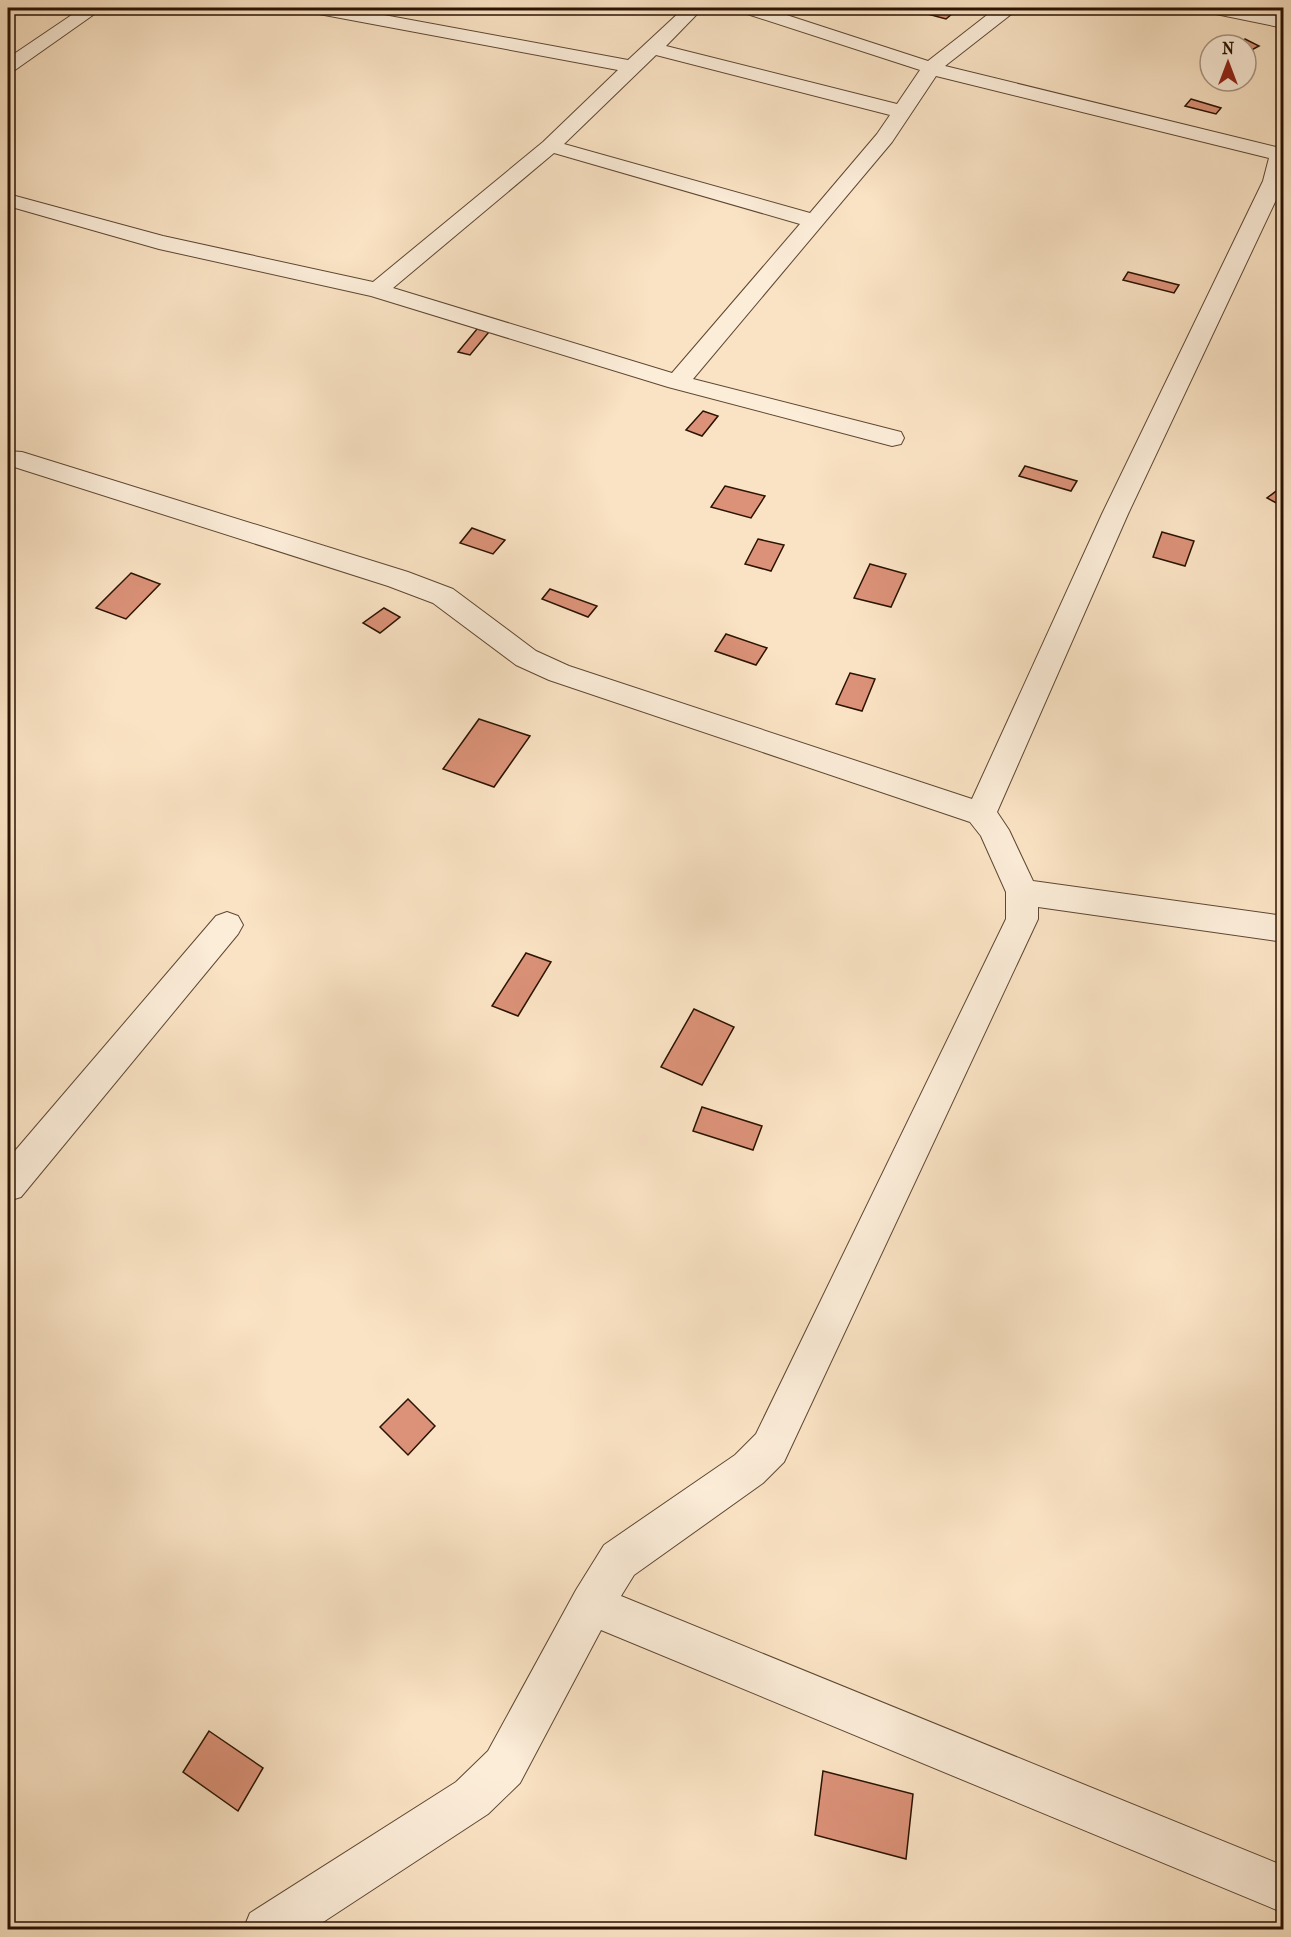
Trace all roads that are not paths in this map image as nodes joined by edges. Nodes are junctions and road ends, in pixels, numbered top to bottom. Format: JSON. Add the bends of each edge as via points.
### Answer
{"nodes":[{"id":1,"x":94,"y":8,"type":"edge"},
{"id":2,"x":319,"y":8,"type":"edge"},
{"id":3,"x":694,"y":8,"type":"edge"},
{"id":4,"x":748,"y":8,"type":"edge"},
{"id":5,"x":1007,"y":8,"type":"edge"},
{"id":6,"x":1213,"y":8,"type":"edge"},
{"id":7,"x":1284,"y":23,"type":"edge"},
{"id":8,"x":652,"y":48,"type":"junction"},
{"id":9,"x":8,"y":66,"type":"edge"},
{"id":10,"x":632,"y":67,"type":"junction"},
{"id":11,"x":931,"y":68,"type":"junction"},
{"id":12,"x":903,"y":112,"type":"junction"},
{"id":13,"x":550,"y":146,"type":"junction"},
{"id":14,"x":1282,"y":155,"type":"edge"},
{"id":15,"x":8,"y":200,"type":"edge"},
{"id":16,"x":815,"y":221,"type":"junction"},
{"id":17,"x":377,"y":290,"type":"junction"},
{"id":18,"x":677,"y":382,"type":"junction"},
{"id":19,"x":891,"y":438,"type":"dead end"},
{"id":20,"x":13,"y":458,"type":"dead end"},
{"id":21,"x":981,"y":814,"type":"junction"},
{"id":22,"x":1022,"y":892,"type":"junction"},
{"id":23,"x":227,"y":925,"type":"dead end"},
{"id":24,"x":1284,"y":929,"type":"edge"},
{"id":25,"x":8,"y":1185,"type":"edge"},
{"id":26,"x":591,"y":1605,"type":"junction"},
{"id":27,"x":1284,"y":1890,"type":"edge"},
{"id":28,"x":267,"y":1929,"type":"edge"}],
"edges":[{"from":1,"to":9,"type":"street"},
{"from":2,"to":10,"type":"street"},
{"from":3,"to":8,"type":"street"},
{"from":4,"to":11,"type":"street"},
{"from":5,"to":11,"type":"street"},
{"from":6,"to":7,"type":"street"},
{"from":8,"to":10,"type":"street"},
{"from":8,"to":12,"type":"street"},
{"from":10,"to":13,"type":"street"},
{"from":11,"to":12,"type":"street"},
{"from":11,"to":14,"type":"street"},
{"from":12,"to":16,"type":"street"},
{"from":13,"to":16,"type":"street"},
{"from":13,"to":17,"type":"street"},
{"from":14,"to":21,"type":"street","via":[[1274,181],[1115,514]]},
{"from":15,"to":17,"type":"street","via":[[159,242]]},
{"from":16,"to":18,"type":"street"},
{"from":17,"to":18,"type":"street"},
{"from":18,"to":19,"type":"street"},
{"from":20,"to":21,"type":"street","via":[[398,579],[443,596],[526,658],[559,673]]},
{"from":21,"to":22,"type":"street","via":[[994,830]]},
{"from":22,"to":24,"type":"street"},
{"from":22,"to":26,"type":"street","via":[[1022,919],[770,1448],[749,1469],[619,1560]]},
{"from":23,"to":25,"type":"street"},
{"from":26,"to":27,"type":"street"},
{"from":26,"to":28,"type":"street","via":[[504,1767],[489,1784]]}]}
